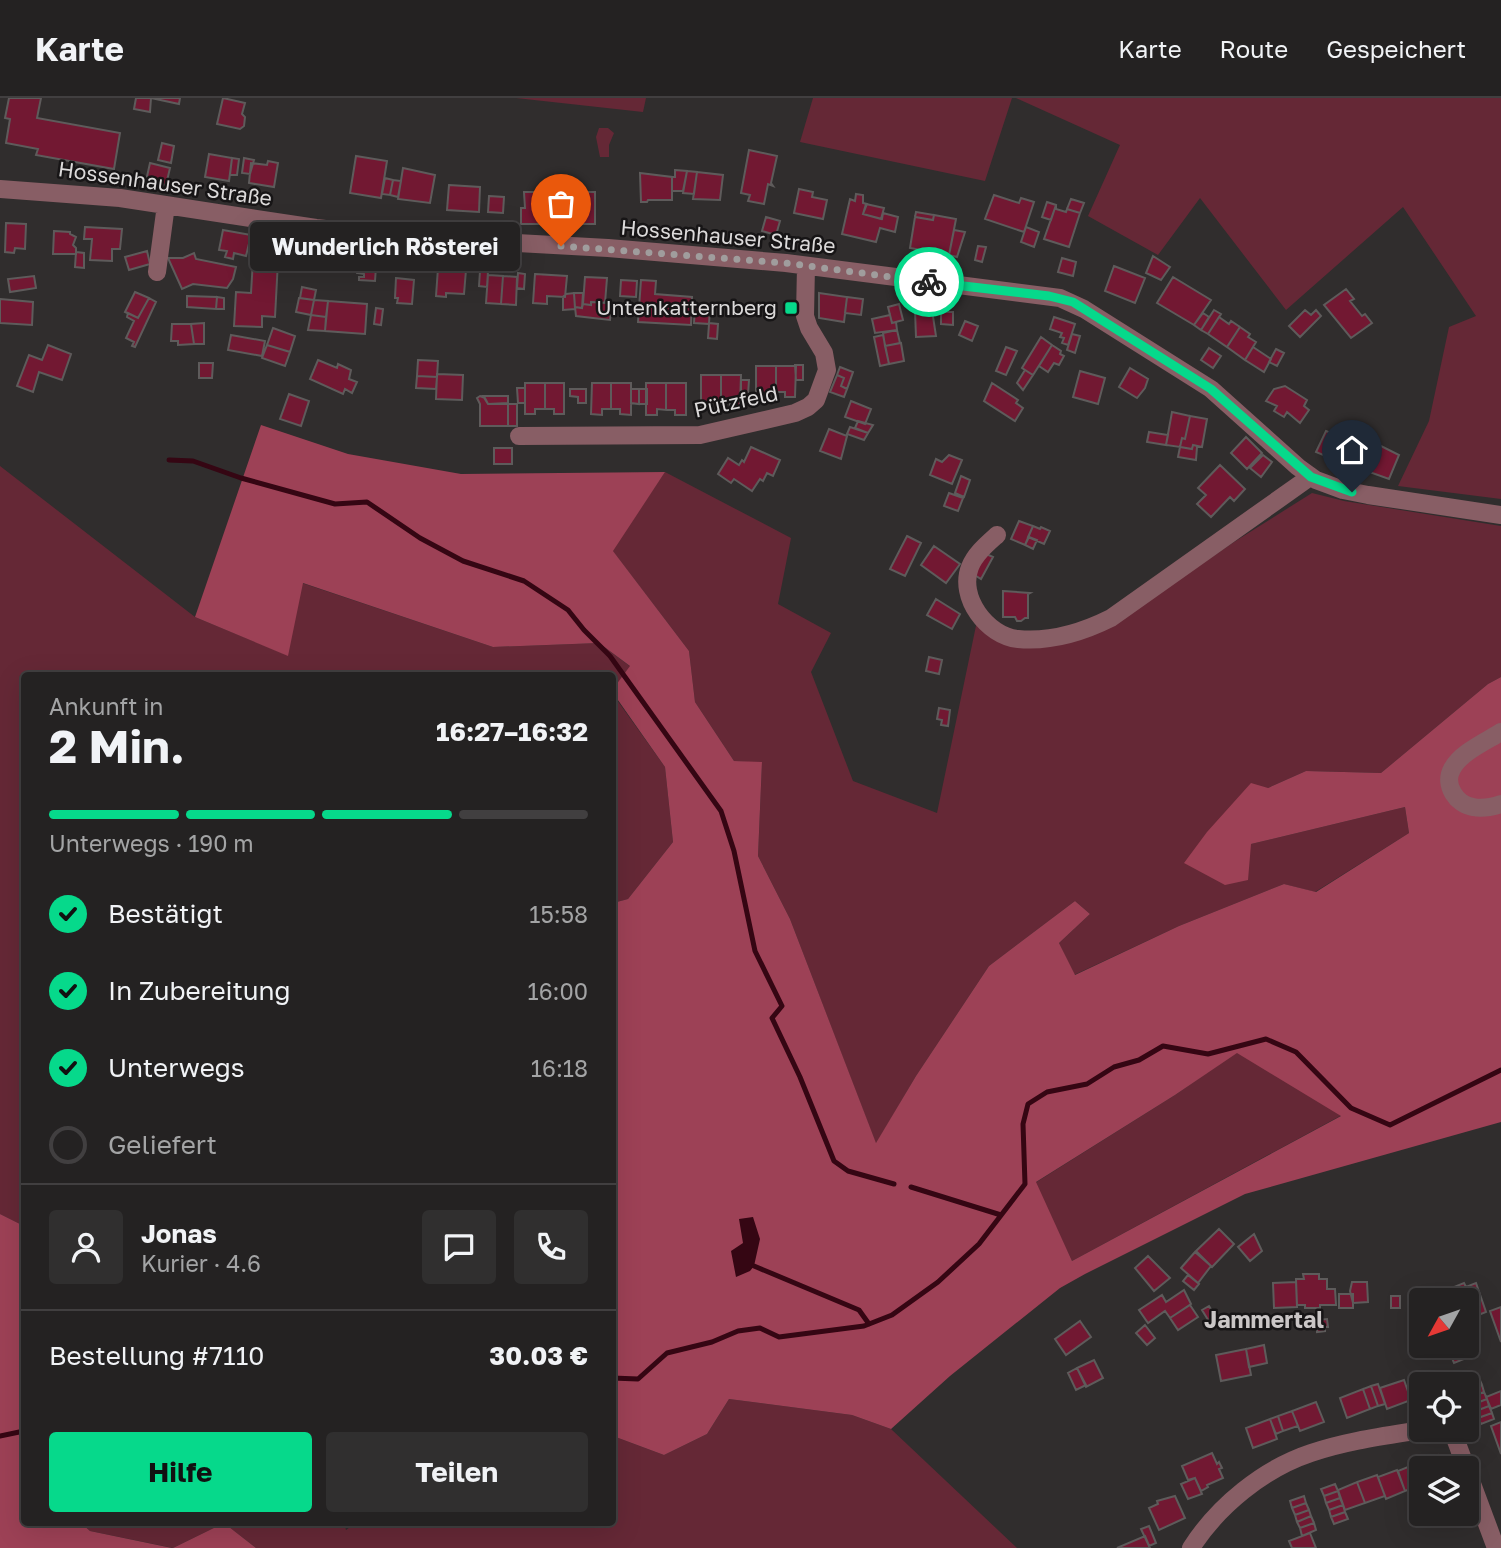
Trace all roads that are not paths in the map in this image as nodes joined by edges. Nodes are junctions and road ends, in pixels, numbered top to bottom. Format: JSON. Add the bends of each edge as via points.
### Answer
{"nodes":[{"id":1,"x":0,"y":189,"type":"edge"},
{"id":2,"x":171,"y":205,"type":"junction"},
{"id":3,"x":806,"y":266,"type":"junction"},
{"id":4,"x":157,"y":272,"type":"dead end"},
{"id":5,"x":519,"y":436,"type":"dead end"},
{"id":6,"x":1311,"y":477,"type":"junction"},
{"id":7,"x":1501,"y":515,"type":"edge"},
{"id":8,"x":997,"y":534,"type":"dead end"},
{"id":9,"x":1501,"y":732,"type":"edge"},
{"id":10,"x":1501,"y":804,"type":"edge"},
{"id":11,"x":1409,"y":1432,"type":"edge"},
{"id":12,"x":1456,"y":1442,"type":"edge"},
{"id":13,"x":1191,"y":1548,"type":"edge"},
{"id":14,"x":1496,"y":1548,"type":"edge"}],
"edges":[{"from":1,"to":2,"type":"street","name":"Hossenhauser Straße"},
{"from":2,"to":3,"type":"street","name":"Hossenhauser Straße","via":[[391,236],[621,249]]},
{"from":2,"to":4,"type":"street"},
{"from":3,"to":5,"type":"street","name":"Pützfeld","via":[[805,316],[824,353],[827,370],[816,400],[808,407],[700,435]]},
{"from":3,"to":6,"type":"street","name":"Hossenhauser Straße","via":[[1067,300],[1211,389]]},
{"from":6,"to":7,"type":"street","name":"Hossenhauser Straße","via":[[1360,494]]},
{"from":6,"to":8,"type":"street","via":[[1111,618],[1085,631],[1015,639],[988,625],[971,598],[967,578],[982,549]]},
{"from":9,"to":10,"type":"street","via":[[1460,759],[1449,777],[1453,794],[1469,807]]},
{"from":11,"to":13,"type":"street","via":[[1334,1446],[1295,1459],[1222,1509]]},
{"from":12,"to":14,"type":"street"}]}
